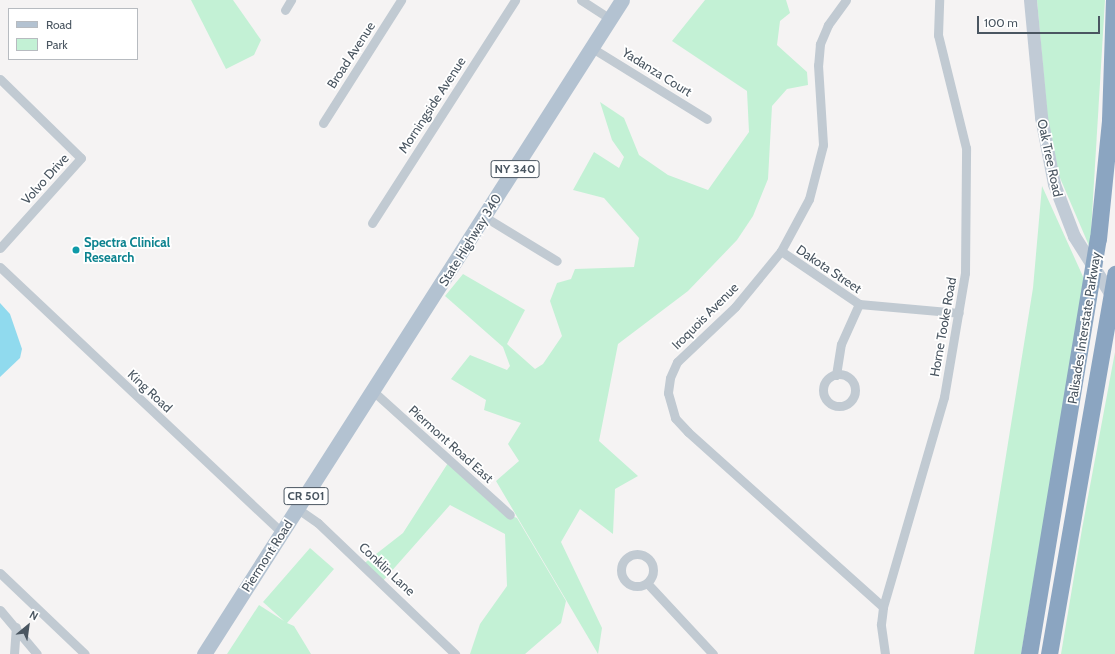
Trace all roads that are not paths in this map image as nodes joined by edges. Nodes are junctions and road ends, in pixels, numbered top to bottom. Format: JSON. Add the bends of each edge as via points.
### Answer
{"nodes":[{"id":1,"x":291,"y":0,"type":"edge"},
{"id":2,"x":402,"y":0,"type":"edge"},
{"id":3,"x":515,"y":0,"type":"edge"},
{"id":4,"x":581,"y":0,"type":"edge"},
{"id":5,"x":622,"y":0,"type":"edge"},
{"id":6,"x":846,"y":0,"type":"edge"},
{"id":7,"x":939,"y":0,"type":"edge"},
{"id":8,"x":1030,"y":0,"type":"edge"},
{"id":9,"x":1114,"y":0,"type":"edge"},
{"id":10,"x":285,"y":10,"type":"dead end"},
{"id":11,"x":610,"y":19,"type":"junction"},
{"id":12,"x":592,"y":48,"type":"junction"},
{"id":13,"x":0,"y":79,"type":"edge"},
{"id":14,"x":707,"y":119,"type":"dead end"},
{"id":15,"x":323,"y":123,"type":"dead end"},
{"id":16,"x":485,"y":217,"type":"junction"},
{"id":17,"x":372,"y":223,"type":"dead end"},
{"id":18,"x":0,"y":248,"type":"edge"},
{"id":19,"x":781,"y":251,"type":"junction"},
{"id":20,"x":557,"y":261,"type":"dead end"},
{"id":21,"x":0,"y":267,"type":"edge"},
{"id":22,"x":1115,"y":274,"type":"edge"},
{"id":23,"x":1115,"y":301,"type":"edge"},
{"id":24,"x":859,"y":304,"type":"junction"},
{"id":25,"x":959,"y":313,"type":"junction"},
{"id":26,"x":408,"y":338,"type":"joint"},
{"id":27,"x":836,"y":374,"type":"dead end"},
{"id":28,"x":374,"y":392,"type":"junction"},
{"id":29,"x":298,"y":509,"type":"junction"},
{"id":30,"x":510,"y":516,"type":"dead end"},
{"id":31,"x":282,"y":533,"type":"junction"},
{"id":32,"x":0,"y":573,"type":"edge"},
{"id":33,"x":647,"y":583,"type":"dead end"},
{"id":34,"x":883,"y":606,"type":"junction"},
{"id":35,"x":0,"y":610,"type":"edge"},
{"id":36,"x":16,"y":627,"type":"junction"},
{"id":37,"x":14,"y":654,"type":"edge"},
{"id":38,"x":37,"y":654,"type":"edge"},
{"id":39,"x":86,"y":654,"type":"edge"},
{"id":40,"x":204,"y":654,"type":"edge"},
{"id":41,"x":455,"y":654,"type":"edge"},
{"id":42,"x":714,"y":654,"type":"edge"},
{"id":43,"x":885,"y":654,"type":"edge"},
{"id":44,"x":1029,"y":654,"type":"edge"},
{"id":45,"x":1049,"y":654,"type":"edge"}],
"edges":[{"from":1,"to":10,"type":"street"},
{"from":2,"to":15,"type":"street","name":"Broad Avenue"},
{"from":3,"to":17,"type":"street","name":"Morningside Avenue"},
{"from":4,"to":11,"type":"street"},
{"from":5,"to":11,"type":"main road","name":"State Highway 340","number":"NY 340"},
{"from":6,"to":19,"type":"street","name":"Iroquois Avenue","via":[[828,25],[820,44],[818,65],[823,145],[818,172],[809,199]]},
{"from":7,"to":25,"type":"street","name":"Horne Tooke Road","via":[[938,36],[960,117],[969,176],[968,241]]},
{"from":8,"to":23,"type":"street","name":"Oak Tree Road","via":[[1044,143],[1067,222],[1089,263]]},
{"from":9,"to":44,"type":"highway","name":"Palisades Interstate Parkway","via":[[1111,105],[1098,239]]},
{"from":11,"to":12,"type":"main road","name":"State Highway 340","number":"NY 340"},
{"from":12,"to":14,"type":"street","name":"Yadanza Court"},
{"from":12,"to":16,"type":"main road","name":"State Highway 340","number":"NY 340"},
{"from":13,"to":18,"type":"street","name":"Volvo Drive","via":[[81,158]]},
{"from":16,"to":20,"type":"street"},
{"from":16,"to":26,"type":"main road","name":"State Highway 340","number":"NY 340"},
{"from":19,"to":24,"type":"street","name":"Dakota Street"},
{"from":19,"to":34,"type":"street","name":"Iroquois Avenue","via":[[735,307],[677,362],[670,378],[670,406],[688,432]]},
{"from":21,"to":31,"type":"street","name":"King Road"},
{"from":22,"to":45,"type":"highway","name":"Palisades Interstate Parkway"},
{"from":24,"to":25,"type":"street","name":"Dakota Street"},
{"from":24,"to":27,"type":"street","via":[[841,344]]},
{"from":25,"to":34,"type":"street","name":"Horne Tooke Road","via":[[926,467]]},
{"from":26,"to":28,"type":"main road","name":"Piermont Road","number":"CR 501"},
{"from":28,"to":29,"type":"main road","name":"Piermont Road","number":"CR 501"},
{"from":28,"to":30,"type":"street","name":"Piermont Road East"},
{"from":29,"to":31,"type":"main road","name":"Piermont Road","number":"CR 501"},
{"from":29,"to":41,"type":"street","name":"Conklin Lane","via":[[318,523]]},
{"from":31,"to":40,"type":"main road","name":"Piermont Road","number":"CR 501"},
{"from":32,"to":39,"type":"street"},
{"from":33,"to":42,"type":"street"},
{"from":34,"to":43,"type":"street","name":"Horne Tooke Road","via":[[881,624]]},
{"from":35,"to":36,"type":"street"},
{"from":36,"to":37,"type":"street"},
{"from":36,"to":38,"type":"street"}]}
